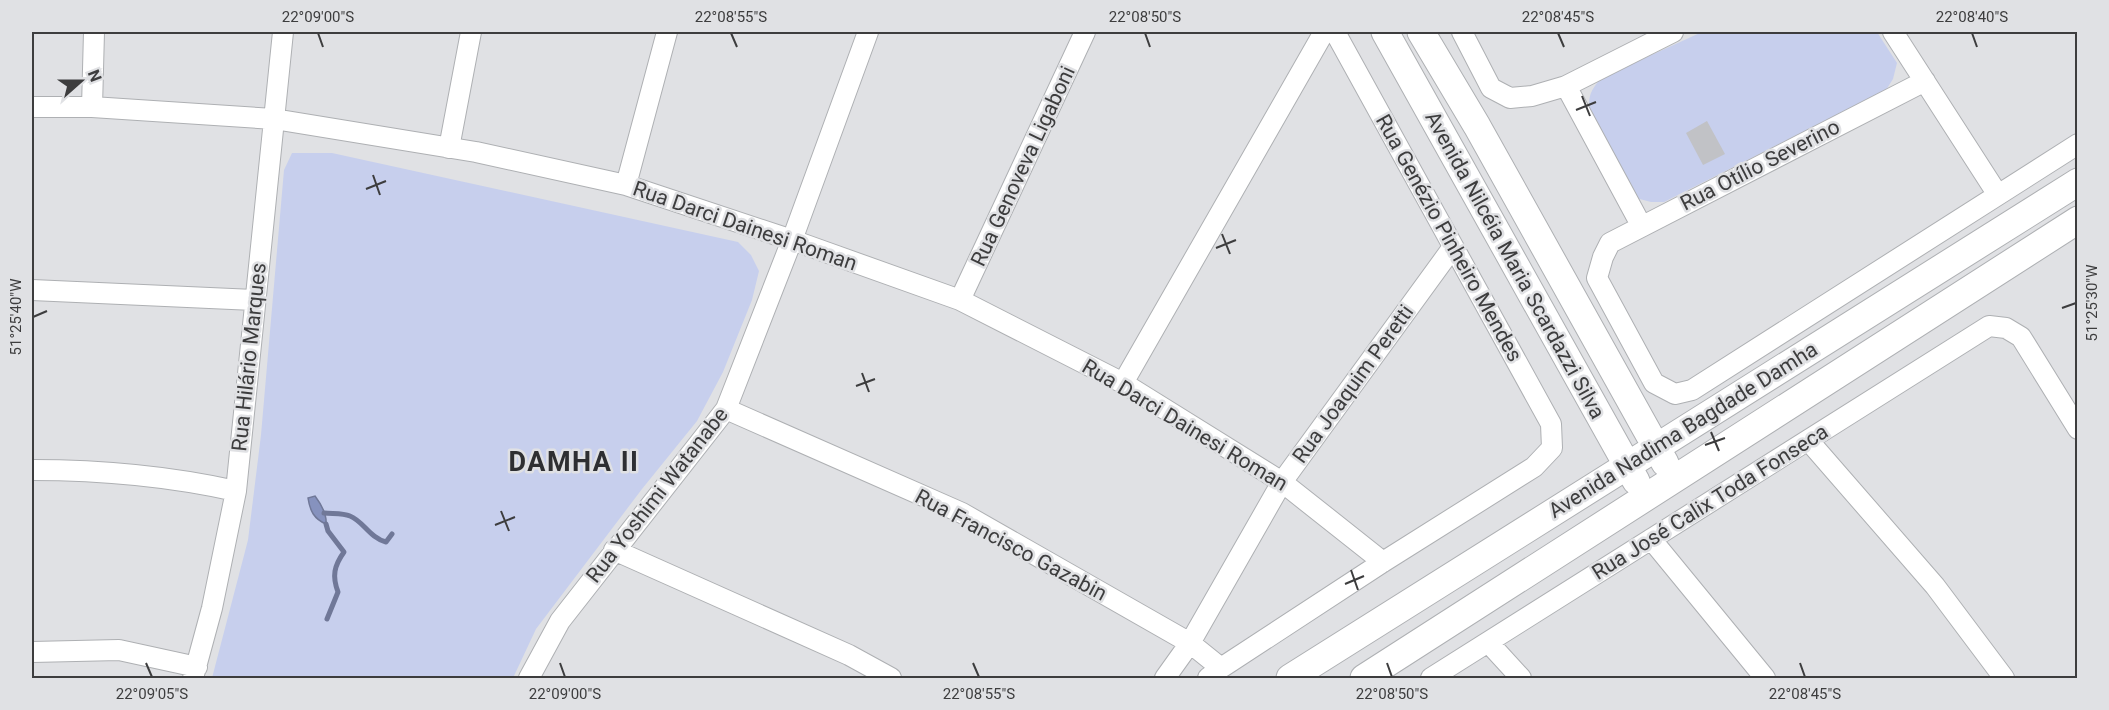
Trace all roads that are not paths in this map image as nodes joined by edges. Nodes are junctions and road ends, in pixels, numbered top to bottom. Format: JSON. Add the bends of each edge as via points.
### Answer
{"nodes":[{"id":1,"x":94,"y":32,"type":"edge"},
{"id":2,"x":283,"y":32,"type":"edge"},
{"id":3,"x":471,"y":32,"type":"edge"},
{"id":4,"x":667,"y":32,"type":"edge"},
{"id":5,"x":868,"y":32,"type":"edge"},
{"id":6,"x":1085,"y":32,"type":"edge"},
{"id":7,"x":1324,"y":32,"type":"edge"},
{"id":8,"x":1335,"y":32,"type":"edge"},
{"id":9,"x":1385,"y":32,"type":"edge"},
{"id":10,"x":1421,"y":32,"type":"edge"},
{"id":11,"x":1462,"y":32,"type":"edge"},
{"id":12,"x":1673,"y":32,"type":"edge"},
{"id":13,"x":1893,"y":32,"type":"edge"},
{"id":14,"x":1925,"y":81,"type":"junction"},
{"id":15,"x":1566,"y":86,"type":"junction"},
{"id":16,"x":32,"y":106,"type":"edge"},
{"id":17,"x":92,"y":107,"type":"junction"},
{"id":18,"x":274,"y":119,"type":"junction"},
{"id":19,"x":1477,"y":126,"type":"junction"},
{"id":20,"x":1448,"y":143,"type":"junction"},
{"id":21,"x":2078,"y":144,"type":"edge"},
{"id":22,"x":449,"y":148,"type":"junction"},
{"id":23,"x":2078,"y":182,"type":"edge"},
{"id":24,"x":626,"y":185,"type":"junction"},
{"id":25,"x":1998,"y":195,"type":"junction"},
{"id":26,"x":2078,"y":220,"type":"edge"},
{"id":27,"x":1641,"y":225,"type":"junction"},
{"id":28,"x":792,"y":240,"type":"junction"},
{"id":29,"x":1454,"y":247,"type":"junction"},
{"id":30,"x":1603,"y":257,"type":"joint"},
{"id":31,"x":1560,"y":274,"type":"junction"},
{"id":32,"x":32,"y":290,"type":"edge"},
{"id":33,"x":1530,"y":290,"type":"junction"},
{"id":34,"x":254,"y":300,"type":"junction"},
{"id":35,"x":960,"y":300,"type":"junction"},
{"id":36,"x":1123,"y":383,"type":"junction"},
{"id":37,"x":726,"y":409,"type":"junction"},
{"id":38,"x":2078,"y":429,"type":"edge"},
{"id":39,"x":1808,"y":440,"type":"junction"},
{"id":40,"x":1656,"y":447,"type":"junction"},
{"id":41,"x":1627,"y":465,"type":"junction"},
{"id":42,"x":32,"y":470,"type":"edge"},
{"id":43,"x":1674,"y":480,"type":"junction"},
{"id":44,"x":1281,"y":482,"type":"junction"},
{"id":45,"x":236,"y":491,"type":"junction"},
{"id":46,"x":1646,"y":498,"type":"junction"},
{"id":47,"x":1651,"y":539,"type":"junction"},
{"id":48,"x":614,"y":550,"type":"junction"},
{"id":49,"x":1383,"y":562,"type":"junction"},
{"id":50,"x":1488,"y":642,"type":"junction"},
{"id":51,"x":1190,"y":643,"type":"junction"},
{"id":52,"x":32,"y":652,"type":"edge"},
{"id":53,"x":195,"y":673,"type":"edge"},
{"id":54,"x":1214,"y":673,"type":"edge"},
{"id":55,"x":529,"y":678,"type":"edge"},
{"id":56,"x":891,"y":678,"type":"edge"},
{"id":57,"x":1165,"y":678,"type":"edge"},
{"id":58,"x":1290,"y":678,"type":"edge"},
{"id":59,"x":1364,"y":678,"type":"edge"},
{"id":60,"x":1431,"y":678,"type":"edge"},
{"id":61,"x":1521,"y":678,"type":"edge"},
{"id":62,"x":1765,"y":678,"type":"edge"},
{"id":63,"x":2004,"y":678,"type":"edge"}],
"edges":[{"from":1,"to":17,"type":"street"},
{"from":2,"to":18,"type":"street","name":"Rua Hilário Marques"},
{"from":3,"to":22,"type":"street"},
{"from":4,"to":24,"type":"street"},
{"from":5,"to":28,"type":"street","name":"Rua Yoshimi Watanabe"},
{"from":6,"to":35,"type":"street","name":"Rua Genoveva Ligaboni"},
{"from":7,"to":36,"type":"street"},
{"from":8,"to":29,"type":"street","name":"Rua Genézio Pinheiro Mendes"},
{"from":9,"to":20,"type":"street","name":"Avenida Nilcéia Maria Scardazzi Silva"},
{"from":10,"to":19,"type":"street","name":"Avenida Nilcéia Maria Scardazzi Silva"},
{"from":11,"to":15,"type":"street","via":[[1491,88],[1510,98]]},
{"from":12,"to":15,"type":"street"},
{"from":13,"to":14,"type":"street"},
{"from":14,"to":25,"type":"street"},
{"from":14,"to":27,"type":"street","name":"Rua Otílio Severino"},
{"from":15,"to":27,"type":"street"},
{"from":16,"to":17,"type":"street","name":"Rua Darci Dainesi Roman"},
{"from":17,"to":18,"type":"street","name":"Rua Darci Dainesi Roman"},
{"from":18,"to":22,"type":"street","name":"Rua Darci Dainesi Roman"},
{"from":18,"to":34,"type":"street","name":"Rua Hilário Marques"},
{"from":19,"to":20,"type":"street"},
{"from":19,"to":31,"type":"street","name":"Avenida Nilcéia Maria Scardazzi Silva"},
{"from":20,"to":33,"type":"street","name":"Avenida Nilcéia Maria Scardazzi Silva"},
{"from":21,"to":25,"type":"street","name":"Avenida Nadima Bagdade Damha"},
{"from":22,"to":24,"type":"street","name":"Rua Darci Dainesi Roman"},
{"from":23,"to":40,"type":"street","name":"Avenida Nadima Bagdade Damha"},
{"from":24,"to":28,"type":"street","name":"Rua Darci Dainesi Roman"},
{"from":25,"to":30,"type":"street","name":"Avenida Nadima Bagdade Damha","via":[[1692,390],[1675,394],[1654,383],[1598,278]]},
{"from":26,"to":43,"type":"street","name":"Avenida Nadima Bagdade Damha"},
{"from":27,"to":30,"type":"street","name":"Rua Otílio Severino","via":[[1610,243]]},
{"from":28,"to":35,"type":"street","name":"Rua Darci Dainesi Roman"},
{"from":28,"to":37,"type":"street","name":"Rua Yoshimi Watanabe"},
{"from":29,"to":44,"type":"street","name":"Rua Joaquim Peretti"},
{"from":29,"to":49,"type":"street","name":"Rua Genézio Pinheiro Mendes","via":[[1551,424],[1552,448],[1534,467]]},
{"from":31,"to":33,"type":"street"},
{"from":31,"to":40,"type":"street","name":"Avenida Nilcéia Maria Scardazzi Silva"},
{"from":32,"to":34,"type":"street"},
{"from":33,"to":41,"type":"street","name":"Avenida Nilcéia Maria Scardazzi Silva"},
{"from":34,"to":45,"type":"street","name":"Rua Hilário Marques"},
{"from":35,"to":36,"type":"street","name":"Rua Darci Dainesi Roman"},
{"from":36,"to":44,"type":"street","name":"Rua Darci Dainesi Roman"},
{"from":37,"to":48,"type":"street","name":"Rua Yoshimi Watanabe"},
{"from":37,"to":51,"type":"street","name":"Rua Francisco Gazabin","via":[[962,513]]},
{"from":38,"to":39,"type":"street","name":"Rua José Calix Toda Fonseca","via":[[2021,337],[2006,328],[1989,327]]},
{"from":39,"to":47,"type":"street","name":"Rua José Calix Toda Fonseca"},
{"from":39,"to":63,"type":"street","via":[[1935,586]]},
{"from":40,"to":41,"type":"street","name":"Avenida Nadima Bagdade Damha"},
{"from":40,"to":43,"type":"street","name":"Avenida Nilcéia Maria Scardazzi Silva"},
{"from":41,"to":46,"type":"street","name":"Avenida Nilcéia Maria Scardazzi Silva"},
{"from":41,"to":58,"type":"street","name":"Avenida Nadima Bagdade Damha"},
{"from":42,"to":45,"type":"street","via":[[190,481]]},
{"from":43,"to":46,"type":"street","name":"Avenida Nadima Bagdade Damha"},
{"from":44,"to":49,"type":"street","name":"Rua Darci Dainesi Roman"},
{"from":44,"to":51,"type":"street","name":"Rua Joaquim Peretti"},
{"from":45,"to":53,"type":"street","name":"Rua Hilário Marques"},
{"from":46,"to":59,"type":"street","name":"Avenida Nadima Bagdade Damha"},
{"from":47,"to":50,"type":"street","name":"Rua José Calix Toda Fonseca"},
{"from":47,"to":62,"type":"street"},
{"from":48,"to":55,"type":"street","name":"Rua Yoshimi Watanabe","via":[[560,621]]},
{"from":48,"to":56,"type":"street","via":[[849,655]]},
{"from":49,"to":54,"type":"street"},
{"from":50,"to":60,"type":"street","name":"Rua José Calix Toda Fonseca"},
{"from":50,"to":61,"type":"street"},
{"from":51,"to":54,"type":"street","name":"Rua Francisco Gazabin"},
{"from":51,"to":57,"type":"street","name":"Rua Joaquim Peretti"},
{"from":52,"to":53,"type":"street","via":[[119,650]]}]}
